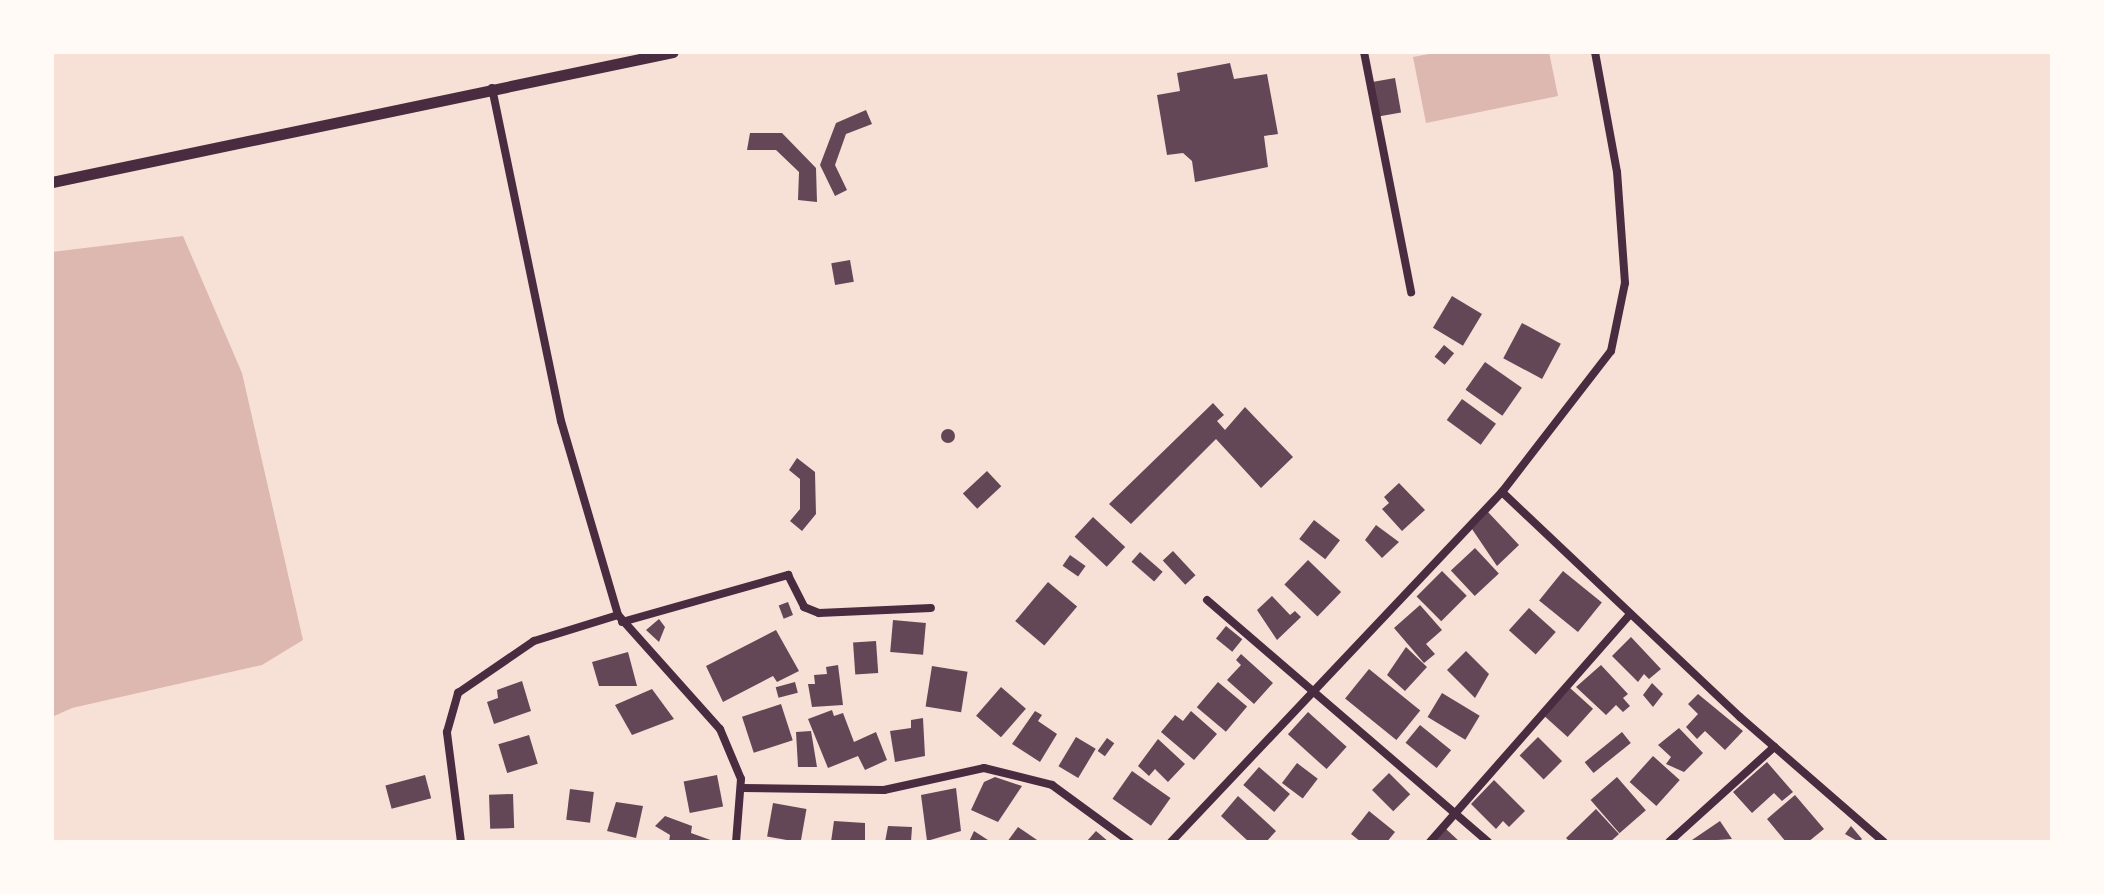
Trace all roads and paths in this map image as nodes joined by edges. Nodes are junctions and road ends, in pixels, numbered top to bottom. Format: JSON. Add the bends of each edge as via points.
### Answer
{"nodes":[{"id":1,"x":673,"y":52,"type":"edge"},
{"id":2,"x":1364,"y":52,"type":"edge"},
{"id":3,"x":1595,"y":52,"type":"edge"},
{"id":4,"x":492,"y":87,"type":"junction"},
{"id":5,"x":52,"y":182,"type":"edge"},
{"id":6,"x":1411,"y":292,"type":"dead end"},
{"id":7,"x":1502,"y":492,"type":"junction"},
{"id":8,"x":1207,"y":600,"type":"dead end"},
{"id":9,"x":931,"y":608,"type":"dead end"},
{"id":10,"x":1630,"y":614,"type":"junction"},
{"id":11,"x":620,"y":619,"type":"junction"},
{"id":12,"x":1313,"y":692,"type":"junction"},
{"id":13,"x":1774,"y":747,"type":"junction"},
{"id":14,"x":742,"y":788,"type":"junction"},
{"id":15,"x":1454,"y":811,"type":"junction"},
{"id":16,"x":461,"y":842,"type":"edge"},
{"id":17,"x":736,"y":842,"type":"edge"},
{"id":18,"x":1130,"y":842,"type":"edge"},
{"id":19,"x":1171,"y":842,"type":"edge"},
{"id":20,"x":1430,"y":842,"type":"edge"},
{"id":21,"x":1488,"y":842,"type":"edge"},
{"id":22,"x":1669,"y":842,"type":"edge"},
{"id":23,"x":1884,"y":842,"type":"edge"}],
"edges":[{"from":1,"to":4,"type":"street"},
{"from":2,"to":6,"type":"street"},
{"from":3,"to":7,"type":"street","via":[[1617,172],[1625,283],[1611,351]]},
{"from":4,"to":5,"type":"street"},
{"from":4,"to":11,"type":"street","via":[[561,421]]},
{"from":7,"to":10,"type":"street"},
{"from":7,"to":12,"type":"street"},
{"from":8,"to":12,"type":"street"},
{"from":9,"to":11,"type":"street","via":[[819,613],[804,607],[788,575]]},
{"from":10,"to":13,"type":"street"},
{"from":10,"to":15,"type":"street"},
{"from":11,"to":14,"type":"street","via":[[720,729]]},
{"from":11,"to":16,"type":"street","via":[[534,641],[458,693],[447,732]]},
{"from":12,"to":15,"type":"street"},
{"from":12,"to":19,"type":"street"},
{"from":13,"to":22,"type":"street"},
{"from":13,"to":23,"type":"street"},
{"from":14,"to":17,"type":"street"},
{"from":14,"to":18,"type":"street","via":[[884,790],[984,768],[1052,785]]},
{"from":15,"to":20,"type":"street"},
{"from":15,"to":21,"type":"street"}]}
